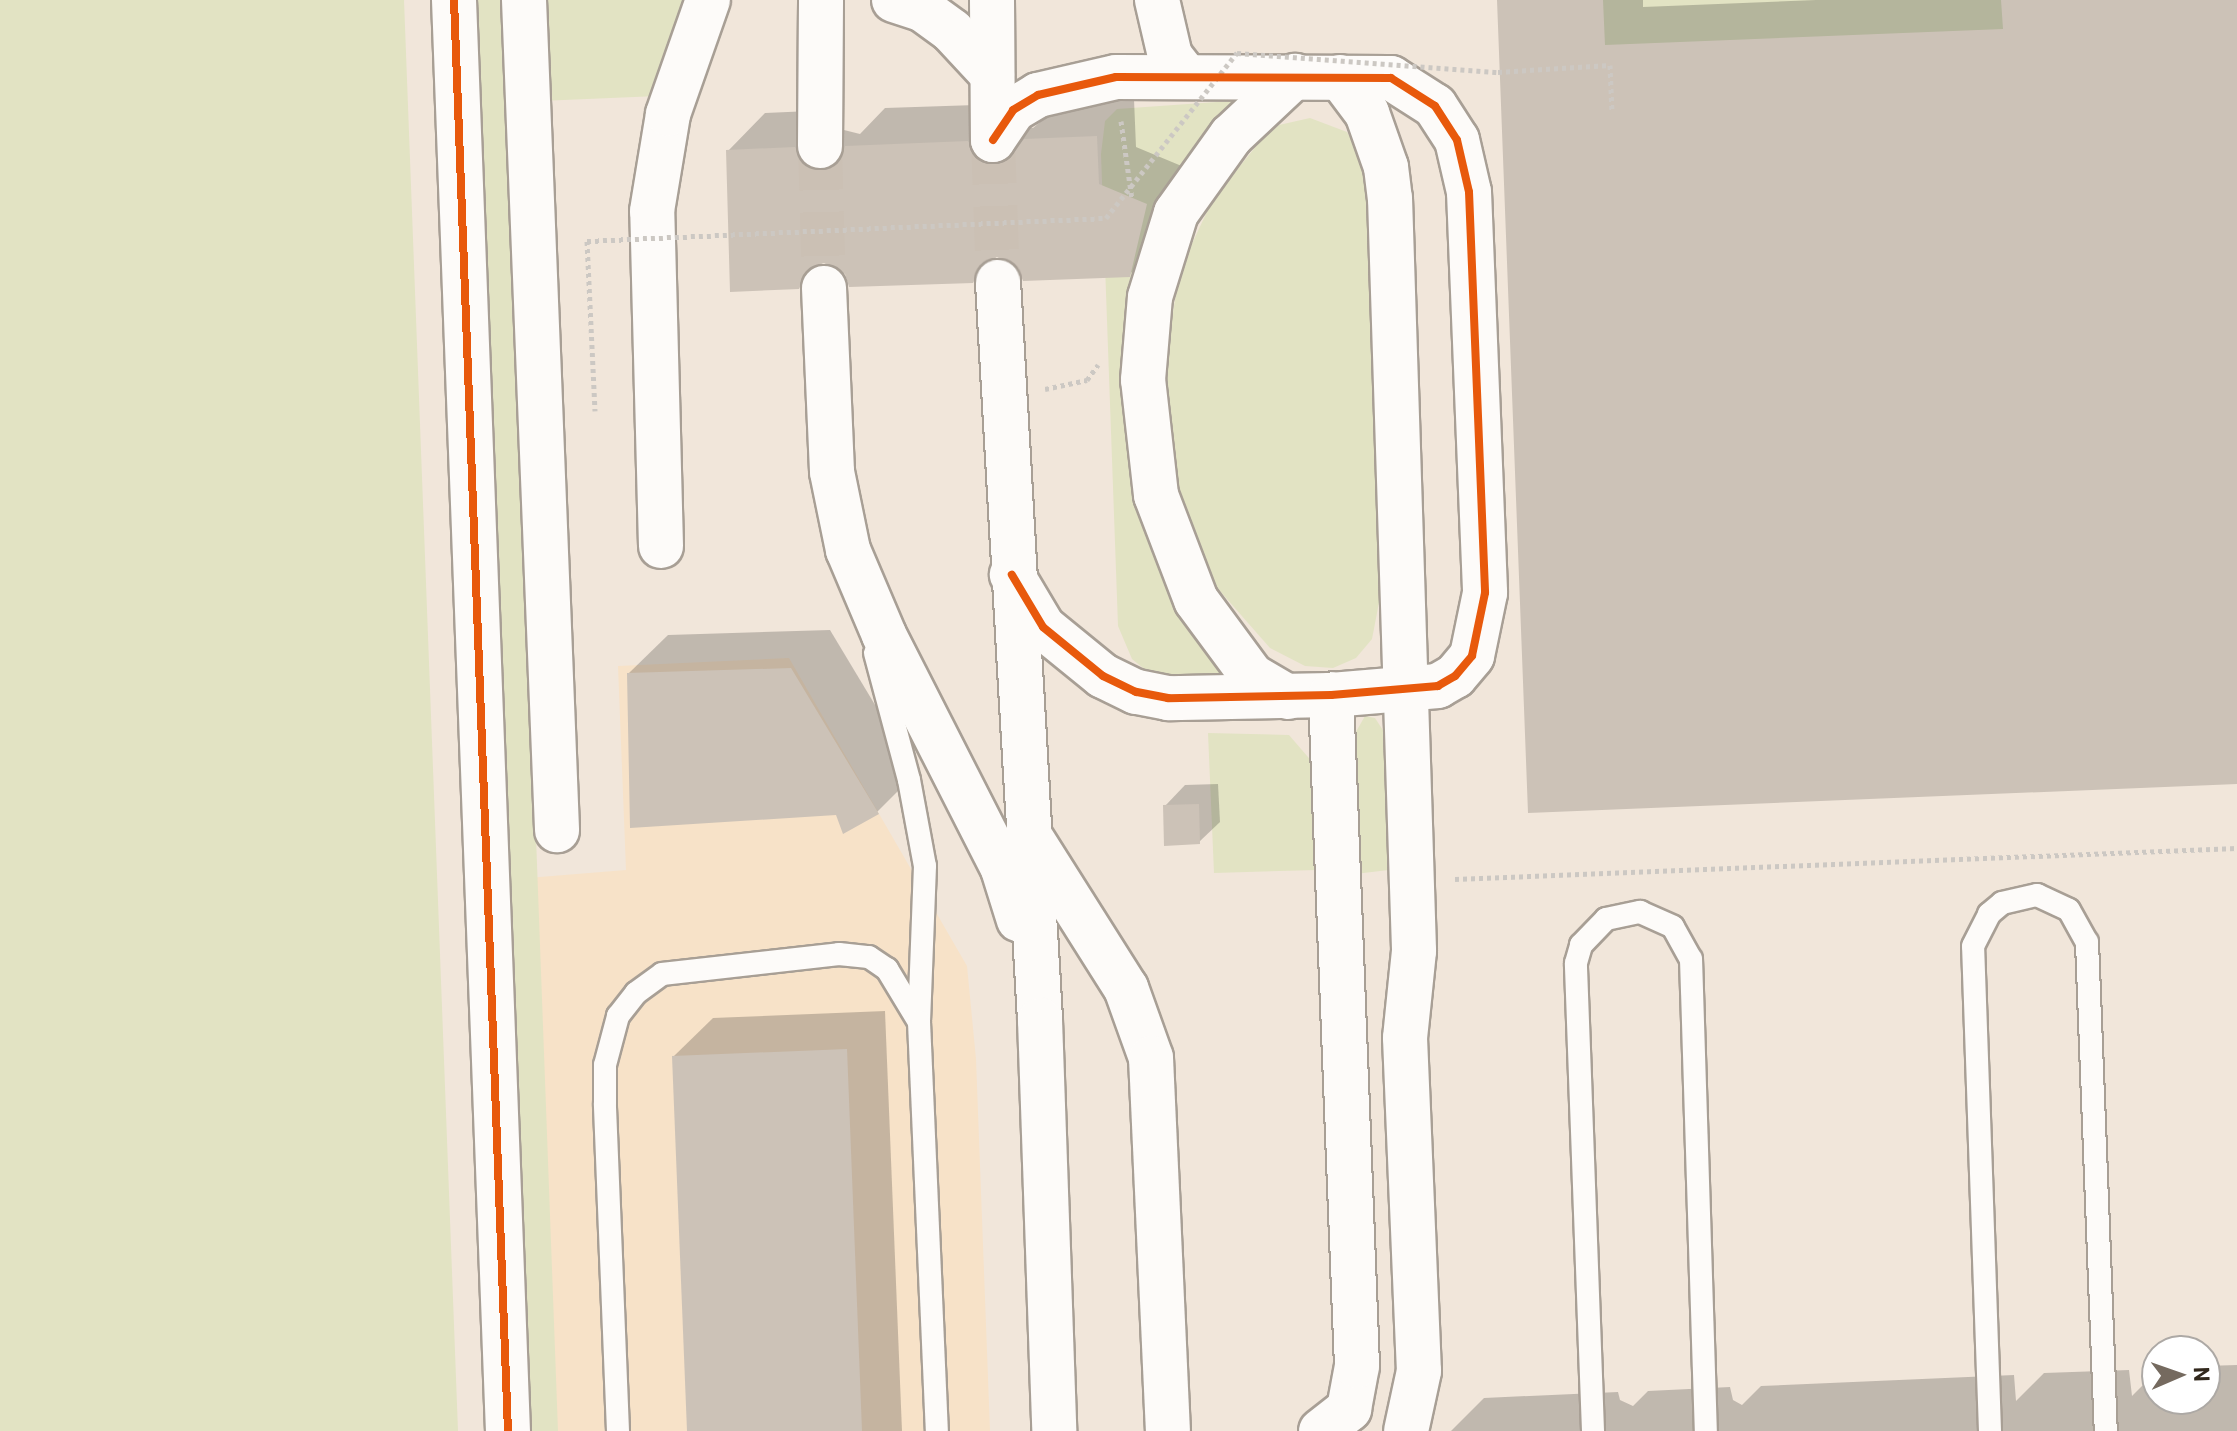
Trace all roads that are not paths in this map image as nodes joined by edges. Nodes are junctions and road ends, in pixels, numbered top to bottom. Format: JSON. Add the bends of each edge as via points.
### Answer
{"nodes":[{"id":1,"x":454,"y":0,"type":"edge"},
{"id":2,"x":524,"y":0,"type":"edge"},
{"id":3,"x":821,"y":0,"type":"edge"},
{"id":4,"x":894,"y":0,"type":"edge"},
{"id":5,"x":992,"y":0,"type":"edge"},
{"id":6,"x":1157,"y":0,"type":"edge"},
{"id":7,"x":705,"y":4,"type":"edge"},
{"id":8,"x":992,"y":74,"type":"junction"},
{"id":9,"x":1184,"y":74,"type":"junction"},
{"id":10,"x":1295,"y":76,"type":"junction"},
{"id":11,"x":1340,"y":77,"type":"junction"},
{"id":12,"x":820,"y":146,"type":"tunnel mouth"},
{"id":13,"x":998,"y":282,"type":"tunnel mouth"},
{"id":14,"x":824,"y":288,"type":"tunnel mouth"},
{"id":15,"x":661,"y":546,"type":"dead end"},
{"id":16,"x":848,"y":550,"type":"junction"},
{"id":17,"x":1012,"y":575,"type":"junction"},
{"id":18,"x":1406,"y":691,"type":"junction"},
{"id":19,"x":1331,"y":695,"type":"junction"},
{"id":20,"x":1288,"y":697,"type":"junction"},
{"id":21,"x":557,"y":830,"type":"dead end"},
{"id":22,"x":1029,"y":834,"type":"junction"},
{"id":23,"x":1412,"y":900,"type":"junction"},
{"id":24,"x":1340,"y":935,"type":"junction"},
{"id":25,"x":1040,"y":1020,"type":"junction"},
{"id":26,"x":919,"y":1022,"type":"junction"},
{"id":27,"x":1419,"y":1371,"type":"junction"},
{"id":28,"x":508,"y":1431,"type":"edge"},
{"id":29,"x":618,"y":1431,"type":"edge"},
{"id":30,"x":937,"y":1431,"type":"edge"},
{"id":31,"x":1054,"y":1431,"type":"edge"},
{"id":32,"x":1168,"y":1431,"type":"edge"},
{"id":33,"x":1321,"y":1431,"type":"edge"},
{"id":34,"x":1382,"y":1431,"type":"edge"},
{"id":35,"x":1406,"y":1431,"type":"edge"},
{"id":36,"x":1593,"y":1431,"type":"edge"},
{"id":37,"x":1706,"y":1431,"type":"edge"},
{"id":38,"x":1990,"y":1431,"type":"edge"},
{"id":39,"x":2106,"y":1431,"type":"edge"}],
"edges":[{"from":1,"to":28,"type":"street"},
{"from":2,"to":21,"type":"street"},
{"from":3,"to":12,"type":"street"},
{"from":4,"to":8,"type":"street","via":[[922,9],[952,31]]},
{"from":5,"to":8,"type":"street"},
{"from":6,"to":9,"type":"street","via":[[1167,46]]},
{"from":7,"to":15,"type":"street","via":[[668,114],[652,211]]},
{"from":8,"to":9,"type":"street","via":[[993,140],[1013,110],[1038,95],[1116,77]]},
{"from":9,"to":10,"type":"street"},
{"from":10,"to":11,"type":"street"},
{"from":10,"to":20,"type":"street","via":[[1231,136],[1176,213],[1150,297],[1143,380],[1156,495],[1196,600],[1252,676]]},
{"from":11,"to":18,"type":"street","via":[[1367,113],[1386,167]]},
{"from":11,"to":18,"type":"street","via":[[1391,78],[1415,88],[1435,106],[1457,140],[1469,192],[1482,626],[1472,656],[1455,676],[1438,686]]},
{"from":13,"to":17,"type":"street"},
{"from":14,"to":16,"type":"street","via":[[832,472]]},
{"from":16,"to":25,"type":"street","via":[[884,635],[1003,869]]},
{"from":16,"to":26,"type":"lane","via":[[920,832],[926,921]]},
{"from":17,"to":20,"type":"street","via":[[1043,627],[1103,676],[1136,692],[1168,698]]},
{"from":17,"to":22,"type":"street"},
{"from":18,"to":19,"type":"street"},
{"from":18,"to":23,"type":"street"},
{"from":19,"to":20,"type":"street"},
{"from":19,"to":24,"type":"street"},
{"from":22,"to":25,"type":"street"},
{"from":22,"to":32,"type":"street","via":[[1126,988],[1151,1058]]},
{"from":23,"to":24,"type":"street"},
{"from":23,"to":27,"type":"street","via":[[1414,990],[1405,1038]]},
{"from":24,"to":33,"type":"street","via":[[1357,1366],[1349,1409]]},
{"from":25,"to":31,"type":"street"},
{"from":26,"to":29,"type":"lane","via":[[887,969],[869,957],[839,954],[662,974],[636,993],[618,1016],[605,1065]]},
{"from":26,"to":30,"type":"lane"},
{"from":27,"to":34,"type":"street"},
{"from":27,"to":35,"type":"street"},
{"from":36,"to":37,"type":"lane","via":[[1576,963],[1581,945],[1606,919],[1640,912],[1673,927],[1691,959]]},
{"from":38,"to":39,"type":"lane","via":[[1973,946],[1995,908],[2037,895],[2069,910],[2087,942]]}]}
